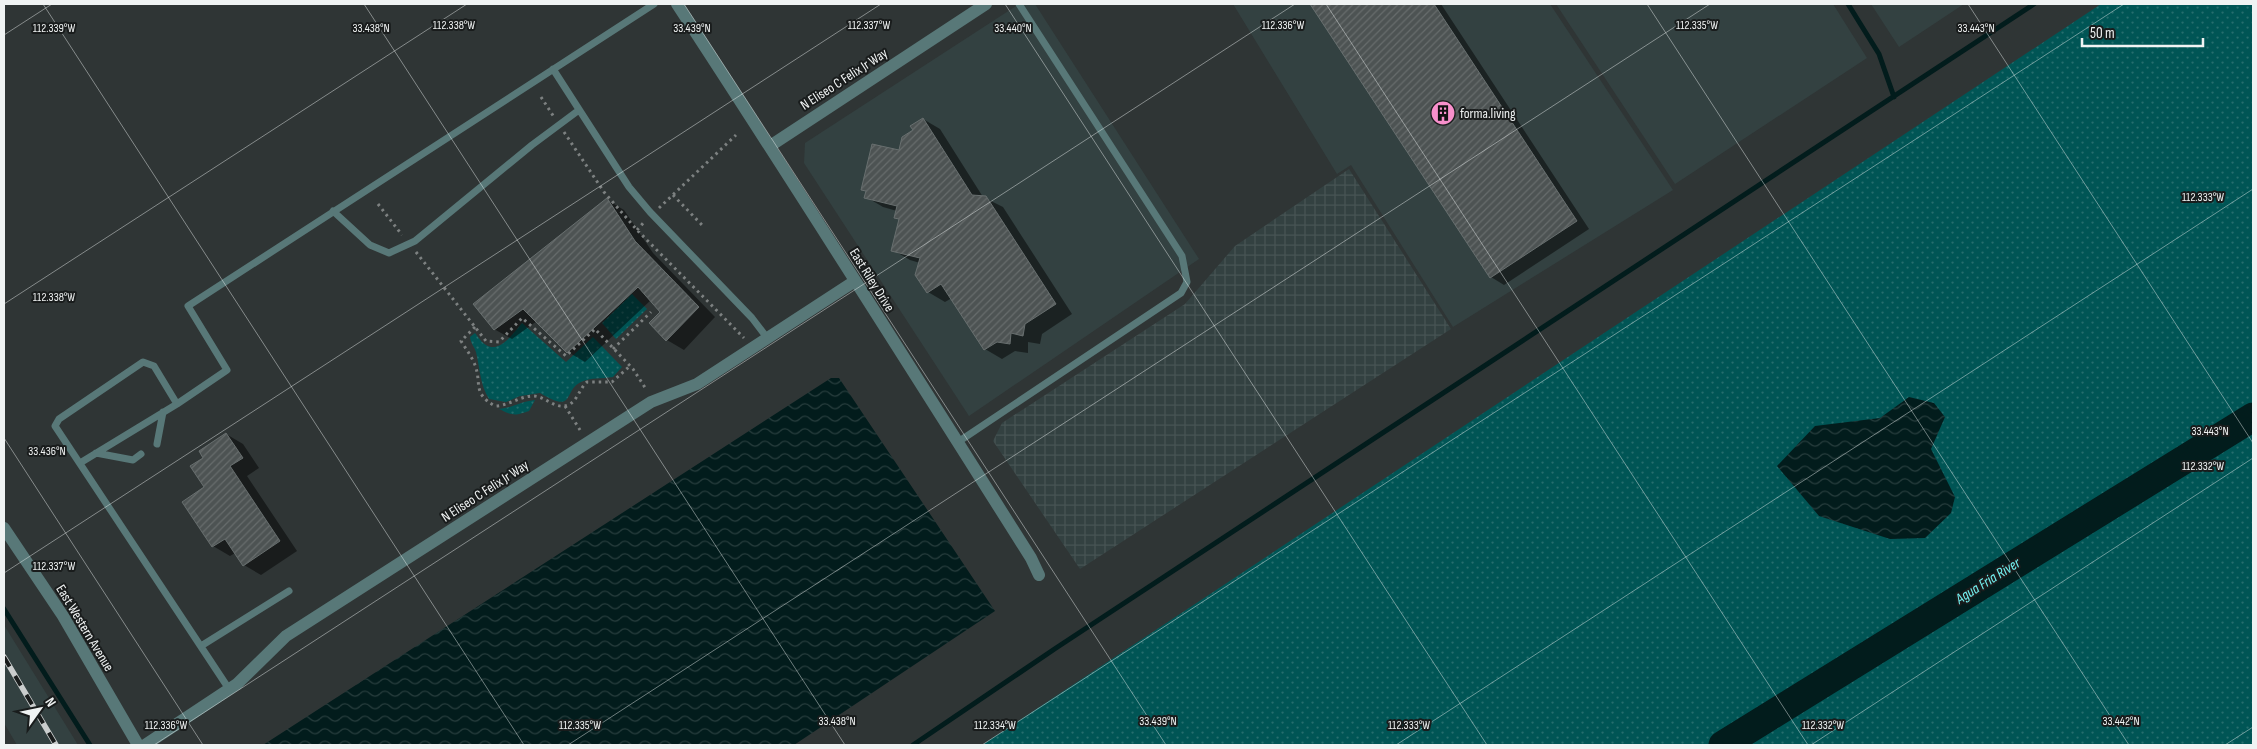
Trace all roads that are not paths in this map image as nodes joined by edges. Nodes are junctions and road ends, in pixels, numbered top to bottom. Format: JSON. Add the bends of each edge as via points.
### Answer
{"nodes":[{"id":1,"x":654,"y":4,"type":"edge"},
{"id":2,"x":677,"y":4,"type":"edge"},
{"id":3,"x":986,"y":4,"type":"edge"},
{"id":4,"x":1018,"y":4,"type":"edge"},
{"id":5,"x":553,"y":69,"type":"junction"},
{"id":6,"x":579,"y":110,"type":"junction"},
{"id":7,"x":770,"y":146,"type":"junction"},
{"id":8,"x":333,"y":211,"type":"junction"},
{"id":9,"x":855,"y":281,"type":"junction"},
{"id":10,"x":768,"y":339,"type":"junction"},
{"id":11,"x":177,"y":404,"type":"junction"},
{"id":12,"x":163,"y":412,"type":"junction"},
{"id":13,"x":958,"y":442,"type":"junction"},
{"id":14,"x":157,"y":444,"type":"dead end"},
{"id":15,"x":96,"y":453,"type":"junction"},
{"id":16,"x":141,"y":454,"type":"dead end"},
{"id":17,"x":80,"y":463,"type":"junction"},
{"id":18,"x":4,"y":528,"type":"edge"},
{"id":19,"x":1039,"y":575,"type":"dead end"},
{"id":20,"x":289,"y":590,"type":"dead end"},
{"id":21,"x":201,"y":646,"type":"junction"},
{"id":22,"x":229,"y":689,"type":"junction"},
{"id":23,"x":138,"y":745,"type":"edge"},
{"id":24,"x":145,"y":745,"type":"edge"}],
"edges":[{"from":1,"to":5,"type":"lane"},
{"from":2,"to":7,"type":"street","name":"East Riley Drive"},
{"from":3,"to":7,"type":"street","name":"N Eliseo C Felix Jr Way"},
{"from":4,"to":13,"type":"lane","via":[[1182,256],[1187,282],[1180,293]]},
{"from":5,"to":6,"type":"lane"},
{"from":5,"to":8,"type":"lane"},
{"from":6,"to":8,"type":"lane","via":[[409,244],[389,253],[370,245]]},
{"from":6,"to":10,"type":"lane","via":[[629,188]]},
{"from":7,"to":9,"type":"street","name":"East Riley Drive"},
{"from":8,"to":11,"type":"lane","via":[[188,306],[227,370]]},
{"from":9,"to":10,"type":"street","name":"N Eliseo C Felix Jr Way"},
{"from":9,"to":13,"type":"street","name":"East Riley Drive"},
{"from":10,"to":22,"type":"street","name":"N Eliseo C Felix Jr Way","via":[[697,384],[651,402],[286,636]]},
{"from":11,"to":12,"type":"lane"},
{"from":11,"to":17,"type":"lane","via":[[154,366],[143,362],[59,419],[55,426]]},
{"from":12,"to":14,"type":"lane"},
{"from":12,"to":15,"type":"lane"},
{"from":13,"to":19,"type":"street","name":"East Riley Drive"},
{"from":15,"to":16,"type":"lane","via":[[133,460]]},
{"from":15,"to":17,"type":"lane"},
{"from":17,"to":21,"type":"lane"},
{"from":18,"to":23,"type":"street","name":"East Western Avenue","via":[[62,616]]},
{"from":20,"to":21,"type":"lane"},
{"from":21,"to":22,"type":"lane"},
{"from":22,"to":24,"type":"street","name":"N Eliseo C Felix Jr Way"}]}
